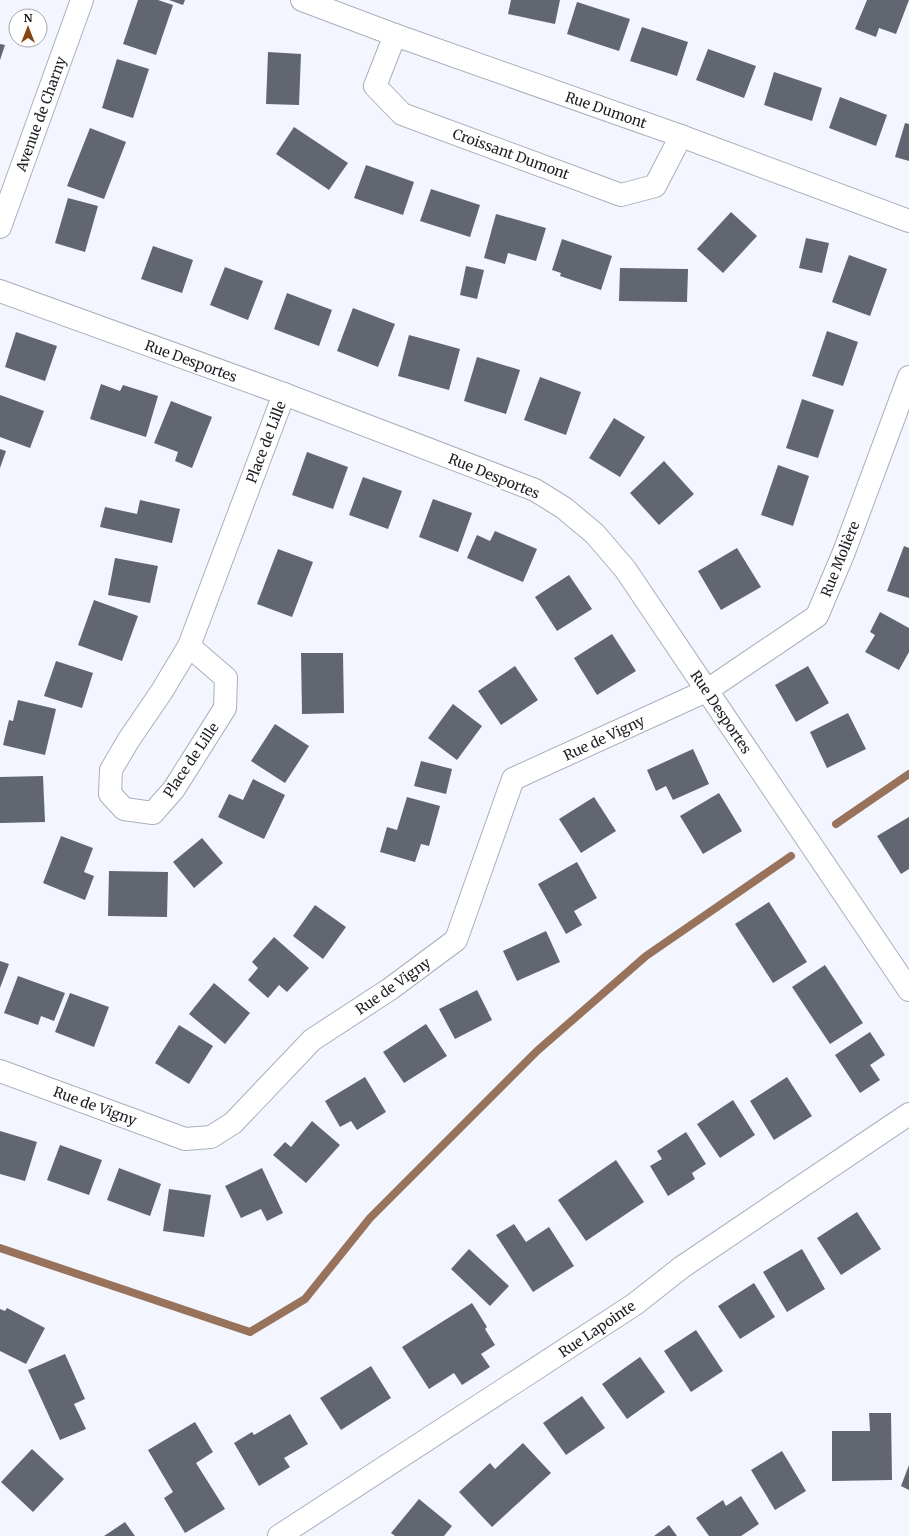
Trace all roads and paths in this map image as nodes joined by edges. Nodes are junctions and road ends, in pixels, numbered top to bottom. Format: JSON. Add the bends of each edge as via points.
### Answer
{"nodes":[{"id":1,"x":82,"y":0,"type":"edge"},
{"id":2,"x":302,"y":0,"type":"edge"},
{"id":3,"x":395,"y":35,"type":"junction"},
{"id":4,"x":681,"y":136,"type":"junction"},
{"id":5,"x":909,"y":221,"type":"edge"},
{"id":6,"x":0,"y":227,"type":"edge"},
{"id":7,"x":0,"y":291,"type":"edge"},
{"id":8,"x":909,"y":377,"type":"edge"},
{"id":9,"x":284,"y":394,"type":"junction"},
{"id":10,"x":189,"y":646,"type":"junction"},
{"id":11,"x":706,"y":691,"type":"junction"},
{"id":12,"x":909,"y":990,"type":"edge"},
{"id":13,"x":0,"y":1071,"type":"edge"},
{"id":14,"x":909,"y":1114,"type":"edge"},
{"id":15,"x":279,"y":1536,"type":"edge"}],
"edges":[{"from":1,"to":6,"type":"street","name":"Avenue de Charny"},
{"from":2,"to":3,"type":"street","name":"Rue Dumont"},
{"from":3,"to":4,"type":"street","name":"Rue Dumont"},
{"from":3,"to":4,"type":"street","name":"Croissant Dumont","via":[[375,86],[402,114],[621,195],[655,186]]},
{"from":4,"to":5,"type":"street","name":"Rue Dumont"},
{"from":7,"to":9,"type":"street","name":"Rue Desportes"},
{"from":8,"to":11,"type":"street","name":"Rue Molière","via":[[844,552],[817,616]]},
{"from":9,"to":10,"type":"street","name":"Place de Lille"},
{"from":9,"to":11,"type":"street","name":"Rue Desportes","via":[[535,490],[564,508],[595,534],[625,569]]},
{"from":10,"to":10,"type":"street","name":"Place de Lille","via":[[111,770],[110,794],[124,809],[153,813],[174,789],[225,708],[226,678]]},
{"from":11,"to":12,"type":"street","name":"Rue Desportes"},
{"from":11,"to":13,"type":"street","name":"Rue de Vigny","via":[[513,780],[456,940],[390,989],[312,1040],[233,1123],[211,1137],[184,1138]]},
{"from":14,"to":15,"type":"street","name":"Rue Lapointe","via":[[682,1267],[629,1309]]}]}
